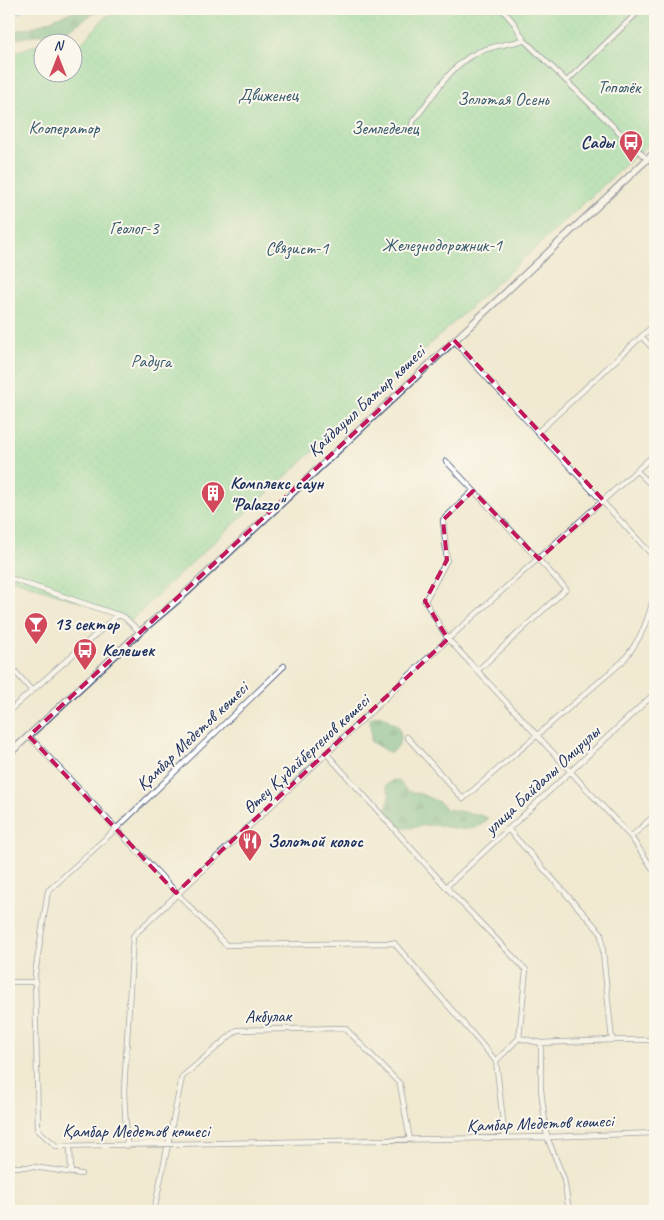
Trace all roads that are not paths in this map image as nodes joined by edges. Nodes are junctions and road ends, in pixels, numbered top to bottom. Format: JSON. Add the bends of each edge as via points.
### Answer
{"nodes":[{"id":1,"x":502,"y":9,"type":"edge"},
{"id":2,"x":641,"y":9,"type":"edge"},
{"id":3,"x":636,"y":11,"type":"edge"},
{"id":4,"x":524,"y":40,"type":"junction"},
{"id":5,"x":566,"y":81,"type":"junction"},
{"id":6,"x":417,"y":134,"type":"dead end"},
{"id":7,"x":655,"y":152,"type":"edge"},
{"id":8,"x":647,"y":159,"type":"junction"},
{"id":9,"x":655,"y":324,"type":"edge"},
{"id":10,"x":642,"y":337,"type":"junction"},
{"id":11,"x":454,"y":340,"type":"junction"},
{"id":12,"x":655,"y":351,"type":"edge"},
{"id":13,"x":538,"y":432,"type":"junction"},
{"id":14,"x":655,"y":454,"type":"edge"},
{"id":15,"x":446,"y":461,"type":"dead end"},
{"id":16,"x":637,"y":471,"type":"junction"},
{"id":17,"x":655,"y":489,"type":"edge"},
{"id":18,"x":472,"y":491,"type":"junction"},
{"id":19,"x":604,"y":501,"type":"junction"},
{"id":20,"x":655,"y":558,"type":"edge"},
{"id":21,"x":539,"y":559,"type":"junction"},
{"id":22,"x":9,"y":578,"type":"edge"},
{"id":23,"x":655,"y":590,"type":"edge"},
{"id":24,"x":118,"y":615,"type":"junction"},
{"id":25,"x":650,"y":615,"type":"junction"},
{"id":26,"x":655,"y":622,"type":"edge"},
{"id":27,"x":140,"y":632,"type":"junction"},
{"id":28,"x":448,"y":639,"type":"junction"},
{"id":29,"x":284,"y":666,"type":"dead end"},
{"id":30,"x":13,"y":669,"type":"dead end"},
{"id":31,"x":477,"y":671,"type":"junction"},
{"id":32,"x":32,"y":691,"type":"junction"},
{"id":33,"x":655,"y":693,"type":"edge"},
{"id":34,"x":9,"y":711,"type":"edge"},
{"id":35,"x":536,"y":735,"type":"junction"},
{"id":36,"x":29,"y":736,"type":"junction"},
{"id":37,"x":407,"y":737,"type":"dead end"},
{"id":38,"x":326,"y":753,"type":"junction"},
{"id":39,"x":9,"y":754,"type":"edge"},
{"id":40,"x":572,"y":772,"type":"junction"},
{"id":41,"x":655,"y":815,"type":"edge"},
{"id":42,"x":117,"y":828,"type":"junction"},
{"id":43,"x":508,"y":829,"type":"junction"},
{"id":44,"x":631,"y":837,"type":"junction"},
{"id":45,"x":655,"y":872,"type":"edge"},
{"id":46,"x":446,"y":887,"type":"junction"},
{"id":47,"x":176,"y":893,"type":"junction"},
{"id":48,"x":9,"y":982,"type":"edge"},
{"id":49,"x":35,"y":982,"type":"junction"},
{"id":50,"x":519,"y":1038,"type":"junction"},
{"id":51,"x":612,"y":1040,"type":"junction"},
{"id":52,"x":655,"y":1040,"type":"edge"},
{"id":53,"x":541,"y":1043,"type":"junction"},
{"id":54,"x":496,"y":1061,"type":"junction"},
{"id":55,"x":655,"y":1133,"type":"edge"},
{"id":56,"x":547,"y":1137,"type":"junction"},
{"id":57,"x":505,"y":1138,"type":"junction"},
{"id":58,"x":410,"y":1140,"type":"junction"},
{"id":59,"x":168,"y":1145,"type":"junction"},
{"id":60,"x":70,"y":1146,"type":"junction"},
{"id":61,"x":127,"y":1146,"type":"junction"},
{"id":62,"x":9,"y":1167,"type":"edge"},
{"id":63,"x":71,"y":1173,"type":"junction"},
{"id":64,"x":81,"y":1174,"type":"dead end"},
{"id":65,"x":154,"y":1211,"type":"edge"},
{"id":66,"x":569,"y":1211,"type":"edge"}],
"edges":[{"from":1,"to":4,"type":"street"},
{"from":2,"to":3,"type":"street"},
{"from":3,"to":5,"type":"street"},
{"from":4,"to":5,"type":"street"},
{"from":4,"to":6,"type":"street","via":[[487,49],[461,63],[413,121]]},
{"from":5,"to":8,"type":"street"},
{"from":7,"to":8,"type":"street","name":"Қайдауыл Батыр көшесі"},
{"from":8,"to":11,"type":"street","name":"Қайдауыл Батыр көшесі"},
{"from":9,"to":10,"type":"street"},
{"from":10,"to":12,"type":"street"},
{"from":10,"to":13,"type":"street"},
{"from":11,"to":13,"type":"street"},
{"from":11,"to":27,"type":"street","name":"Қайдауыл Батыр көшесі","via":[[212,569]]},
{"from":13,"to":19,"type":"street"},
{"from":14,"to":16,"type":"street","name":"Өтеу Құдайбергенов көшесі"},
{"from":15,"to":18,"type":"street"},
{"from":16,"to":17,"type":"street"},
{"from":16,"to":19,"type":"street","name":"Өтеу Құдайбергенов көшесі"},
{"from":18,"to":21,"type":"street"},
{"from":18,"to":28,"type":"street","via":[[443,520],[447,560],[425,601]]},
{"from":19,"to":20,"type":"street"},
{"from":19,"to":21,"type":"street","name":"Өтеу Құдайбергенов көшесі"},
{"from":21,"to":28,"type":"street","name":"Өтеу Құдайбергенов көшесі"},
{"from":21,"to":31,"type":"street","via":[[566,589]]},
{"from":22,"to":24,"type":"street"},
{"from":23,"to":25,"type":"street"},
{"from":24,"to":27,"type":"street"},
{"from":24,"to":32,"type":"street"},
{"from":25,"to":26,"type":"street"},
{"from":25,"to":35,"type":"street","via":[[636,646],[622,662]]},
{"from":27,"to":36,"type":"street","name":"Қайдауыл Батыр көшесі"},
{"from":28,"to":31,"type":"street"},
{"from":28,"to":38,"type":"street","name":"Өтеу Құдайбергенов көшесі"},
{"from":29,"to":42,"type":"street","name":"Қамбар Медетов көшесі"},
{"from":30,"to":32,"type":"street"},
{"from":31,"to":35,"type":"street"},
{"from":32,"to":34,"type":"street"},
{"from":33,"to":40,"type":"street","name":"улица Байдалы Омирулы"},
{"from":35,"to":37,"type":"street","via":[[463,800]]},
{"from":35,"to":40,"type":"street"},
{"from":36,"to":39,"type":"street","name":"Қайдауыл Батыр көшесі"},
{"from":36,"to":42,"type":"street"},
{"from":38,"to":46,"type":"street"},
{"from":38,"to":47,"type":"street","name":"Өтеу Құдайбергенов көшесі"},
{"from":40,"to":43,"type":"street","name":"улица Байдалы Омирулы"},
{"from":40,"to":44,"type":"street"},
{"from":41,"to":44,"type":"street"},
{"from":42,"to":47,"type":"street"},
{"from":42,"to":49,"type":"street","name":"Қамбар Медетов көшесі","via":[[48,891]]},
{"from":43,"to":46,"type":"street","name":"улица Байдалы Омирулы"},
{"from":43,"to":51,"type":"street","via":[[601,933]]},
{"from":44,"to":45,"type":"street"},
{"from":46,"to":50,"type":"street","via":[[526,970]]},
{"from":47,"to":54,"type":"street","via":[[226,945],[394,943]]},
{"from":47,"to":61,"type":"street","name":"Өтеу Құдайбергенов көшесі","via":[[133,936],[124,1092]]},
{"from":48,"to":49,"type":"street"},
{"from":49,"to":60,"type":"street","name":"Қамбар Медетов көшесі","via":[[38,1130],[56,1146]]},
{"from":50,"to":53,"type":"street"},
{"from":50,"to":54,"type":"street"},
{"from":51,"to":52,"type":"street"},
{"from":51,"to":53,"type":"street"},
{"from":53,"to":56,"type":"street","via":[[540,1090]]},
{"from":54,"to":57,"type":"street"},
{"from":55,"to":56,"type":"street","name":"Қамбар Медетов көшесі"},
{"from":56,"to":57,"type":"street","name":"Қамбар Медетов көшесі"},
{"from":56,"to":66,"type":"street","via":[[564,1179]]},
{"from":57,"to":58,"type":"street","name":"Қамбар Медетов көшесі"},
{"from":58,"to":59,"type":"street","name":"Қамбар Медетов көшесі"},
{"from":58,"to":59,"type":"street","name":"Акбулак","via":[[400,1084],[345,1028],[237,1030],[182,1076]]},
{"from":59,"to":61,"type":"street","name":"Қамбар Медетов көшесі"},
{"from":59,"to":65,"type":"street","name":"Акбулак"},
{"from":60,"to":61,"type":"street","name":"Қамбар Медетов көшесі"},
{"from":60,"to":63,"type":"street"},
{"from":62,"to":63,"type":"street"},
{"from":63,"to":64,"type":"street"}]}
